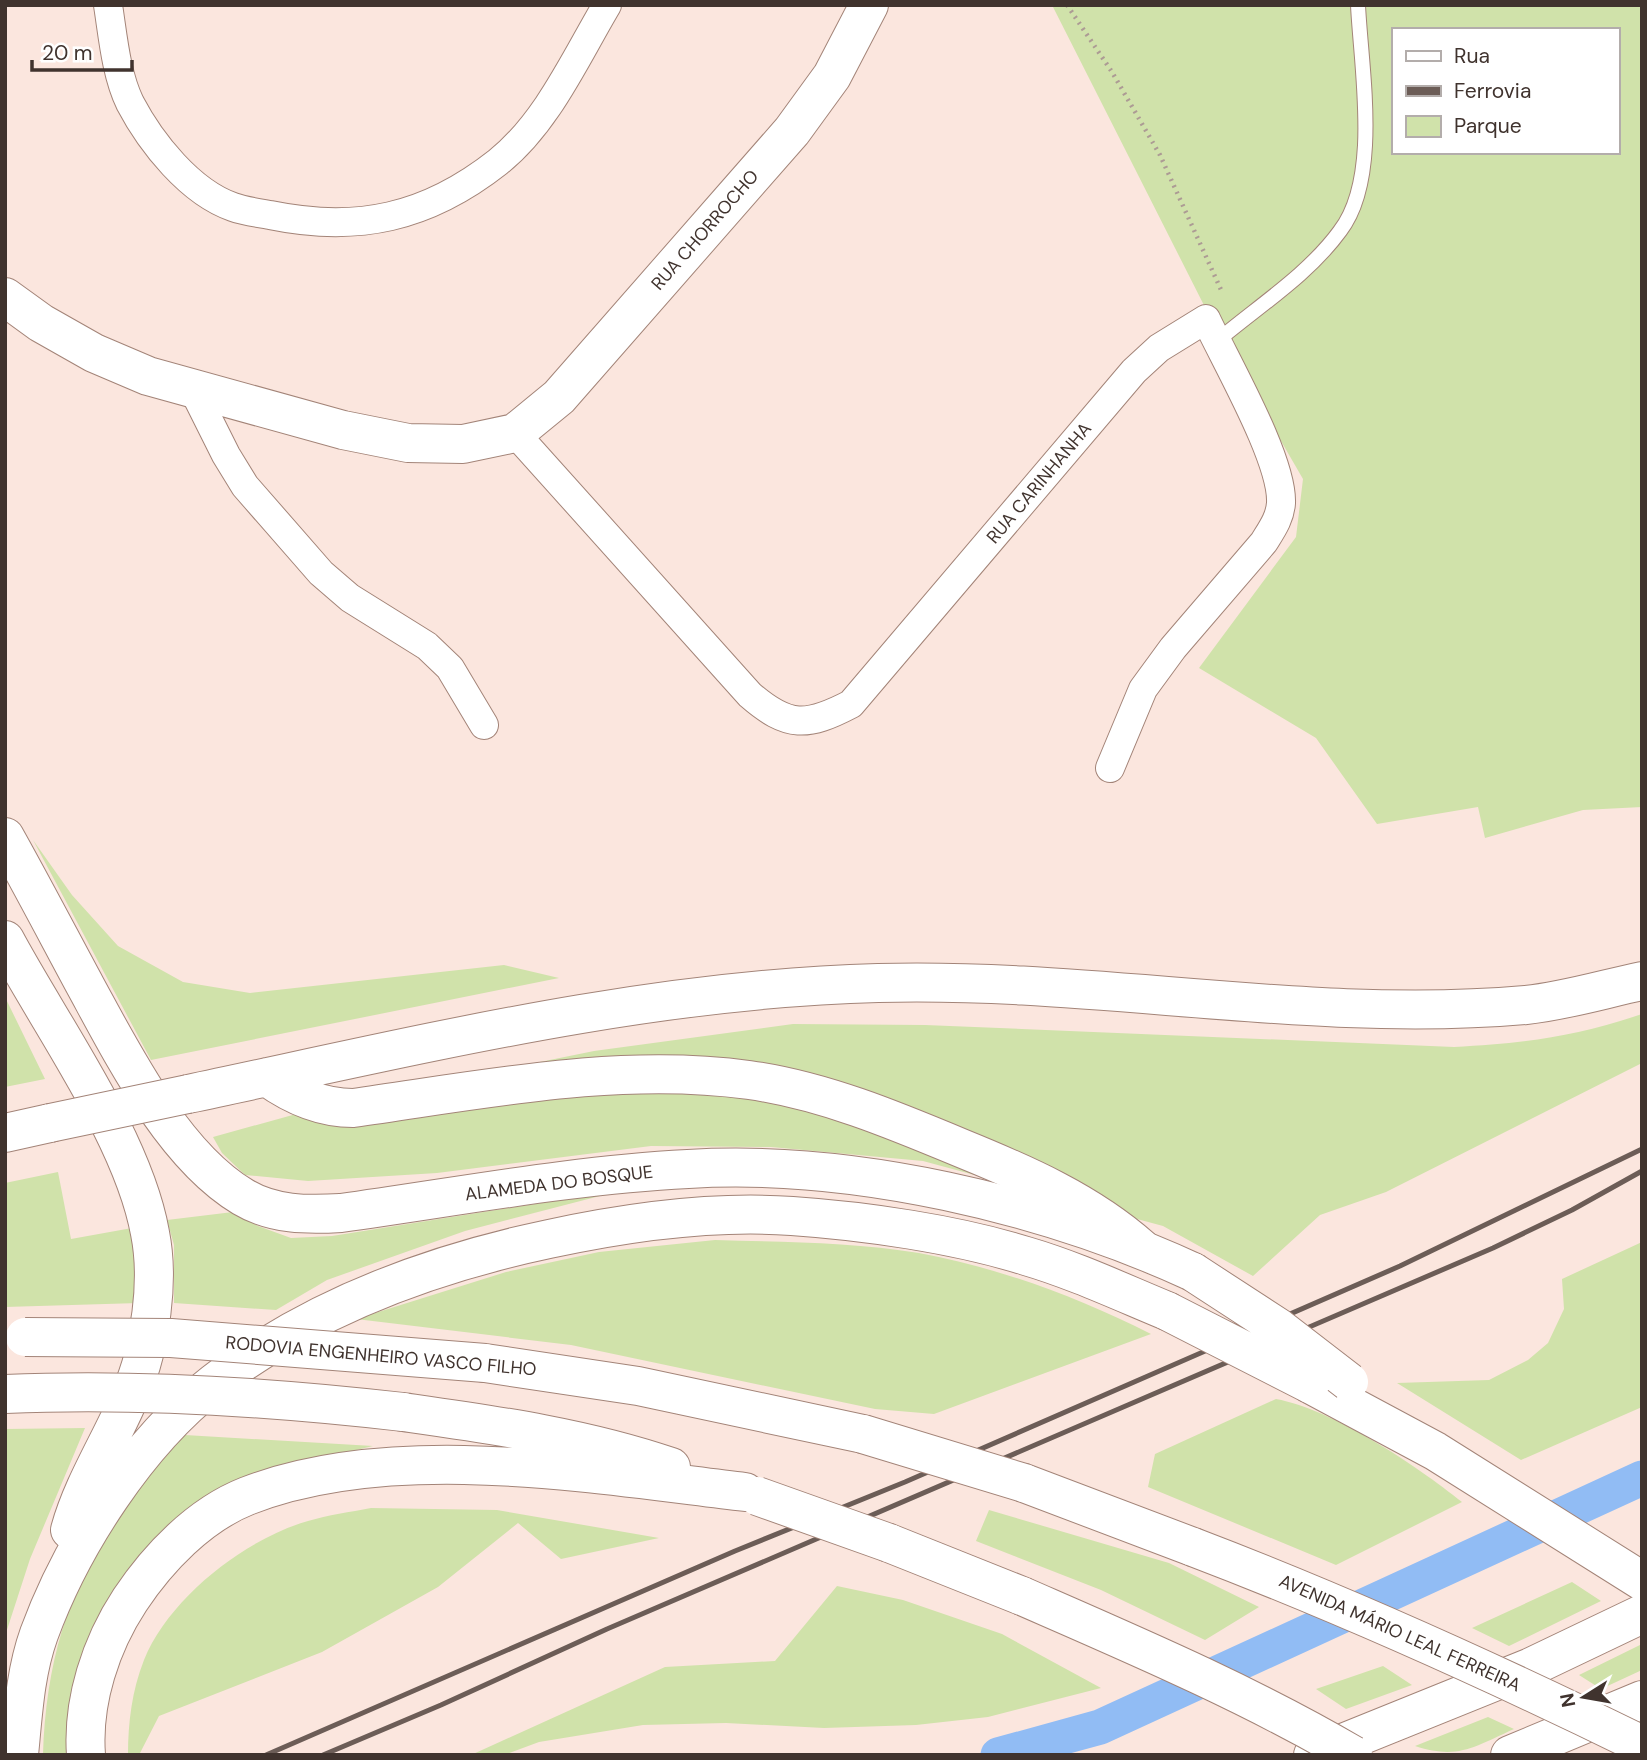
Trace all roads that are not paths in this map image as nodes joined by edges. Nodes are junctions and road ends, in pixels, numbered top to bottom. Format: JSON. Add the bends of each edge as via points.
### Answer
{"nodes":[{"id":1,"x":108,"y":5,"type":"edge"},
{"id":2,"x":607,"y":5,"type":"edge"},
{"id":3,"x":869,"y":5,"type":"edge"},
{"id":4,"x":1358,"y":5,"type":"edge"},
{"id":5,"x":5,"y":297,"type":"edge"},
{"id":6,"x":1227,"y":333,"type":"junction"},
{"id":7,"x":194,"y":391,"type":"junction"},
{"id":8,"x":515,"y":433,"type":"junction"},
{"id":9,"x":484,"y":725,"type":"dead end"},
{"id":10,"x":1110,"y":768,"type":"dead end"},
{"id":11,"x":5,"y":838,"type":"edge"},
{"id":12,"x":5,"y":940,"type":"edge"},
{"id":13,"x":1642,"y":981,"type":"edge"},
{"id":14,"x":267,"y":1077,"type":"junction"},
{"id":15,"x":5,"y":1133,"type":"edge"},
{"id":16,"x":1141,"y":1248,"type":"junction"},
{"id":17,"x":15,"y":1337,"type":"edge"},
{"id":18,"x":5,"y":1394,"type":"edge"},
{"id":19,"x":1423,"y":1444,"type":"junction"},
{"id":20,"x":751,"y":1494,"type":"junction"},
{"id":21,"x":1194,"y":1546,"type":"joint"},
{"id":22,"x":1642,"y":1580,"type":"edge"},
{"id":23,"x":1642,"y":1614,"type":"edge"},
{"id":24,"x":39,"y":1635,"type":"junction"},
{"id":25,"x":1642,"y":1700,"type":"edge"},
{"id":26,"x":1642,"y":1745,"type":"edge"},
{"id":27,"x":19,"y":1755,"type":"edge"},
{"id":28,"x":86,"y":1755,"type":"edge"},
{"id":29,"x":1313,"y":1755,"type":"edge"},
{"id":30,"x":1353,"y":1755,"type":"edge"},
{"id":31,"x":1510,"y":1755,"type":"edge"}],
"edges":[{"from":1,"to":2,"type":"street","via":[[130,103],[159,146],[194,185],[232,207],[313,224],[373,222],[431,203],[500,160],[539,118]]},
{"from":3,"to":8,"type":"main road","name":"RUA CHORROCHO","via":[[832,76],[792,131],[559,397]]},
{"from":4,"to":6,"type":"lane","via":[[1365,141],[1359,194],[1342,230],[1317,258]]},
{"from":5,"to":7,"type":"main road","via":[[94,353]]},
{"from":6,"to":8,"type":"street","name":"RUA CARINHANHA","via":[[1206,319],[1159,348],[1134,371],[851,704],[811,721],[773,716],[750,695]]},
{"from":6,"to":10,"type":"street","name":"RUA CARINHANHA","via":[[1275,465],[1281,505],[1276,524],[1143,689]]},
{"from":7,"to":8,"type":"main road","via":[[408,443],[463,444]]},
{"from":7,"to":9,"type":"street","via":[[245,486],[340,590],[427,646],[450,668]]},
{"from":11,"to":16,"type":"main road","name":"ALAMEDA DO BOSQUE","via":[[135,1076],[214,1176],[244,1198],[268,1208],[301,1215],[341,1213],[585,1176],[691,1168],[775,1169],[960,1195]]},
{"from":12,"to":24,"type":"main road","via":[[122,1151],[141,1194],[154,1273],[143,1356],[73,1518]]},
{"from":13,"to":14,"type":"main road","via":[[1531,1005],[1363,1010],[990,985],[880,983],[764,990],[576,1014]]},
{"from":14,"to":15,"type":"main road","bridge":true},
{"from":14,"to":16,"type":"main road","via":[[289,1092],[337,1108],[645,1073],[750,1080],[830,1099],[1024,1173],[1116,1226]]},
{"from":16,"to":19,"type":"main road","name":"ALAMEDA DO BOSQUE","bridge":true,"via":[[1193,1272],[1279,1328]]},
{"from":17,"to":21,"type":"main road","name":"RODOVIA ENGENHEIRO VASCO FILHO","bridge":true,"via":[[171,1338],[485,1363],[638,1386],[863,1434],[1024,1483]]},
{"from":18,"to":20,"type":"main road","bridge":true,"via":[[269,1399],[402,1412],[545,1432],[612,1447]]},
{"from":19,"to":22,"type":"main road"},
{"from":19,"to":24,"type":"main road","bridge":true,"via":[[1167,1311],[1025,1255],[889,1226],[789,1215],[691,1217],[603,1227],[493,1251],[409,1278],[337,1309],[214,1383],[156,1438],[111,1497],[73,1562]]},
{"from":20,"to":28,"type":"main road","via":[[614,1476],[495,1467],[408,1467],[335,1473],[245,1497],[191,1531],[148,1573],[115,1622],[94,1678]]},
{"from":20,"to":30,"type":"main road","bridge":true,"via":[[1022,1596],[1165,1658]]},
{"from":21,"to":26,"type":"main road","name":"AVENIDA MÁRIO LEAL FERREIRA","bridge":true,"via":[[1479,1665]]},
{"from":23,"to":29,"type":"main road","via":[[1531,1667]]},
{"from":24,"to":27,"type":"main road","via":[[26,1689]]},
{"from":25,"to":31,"type":"main road"}]}
